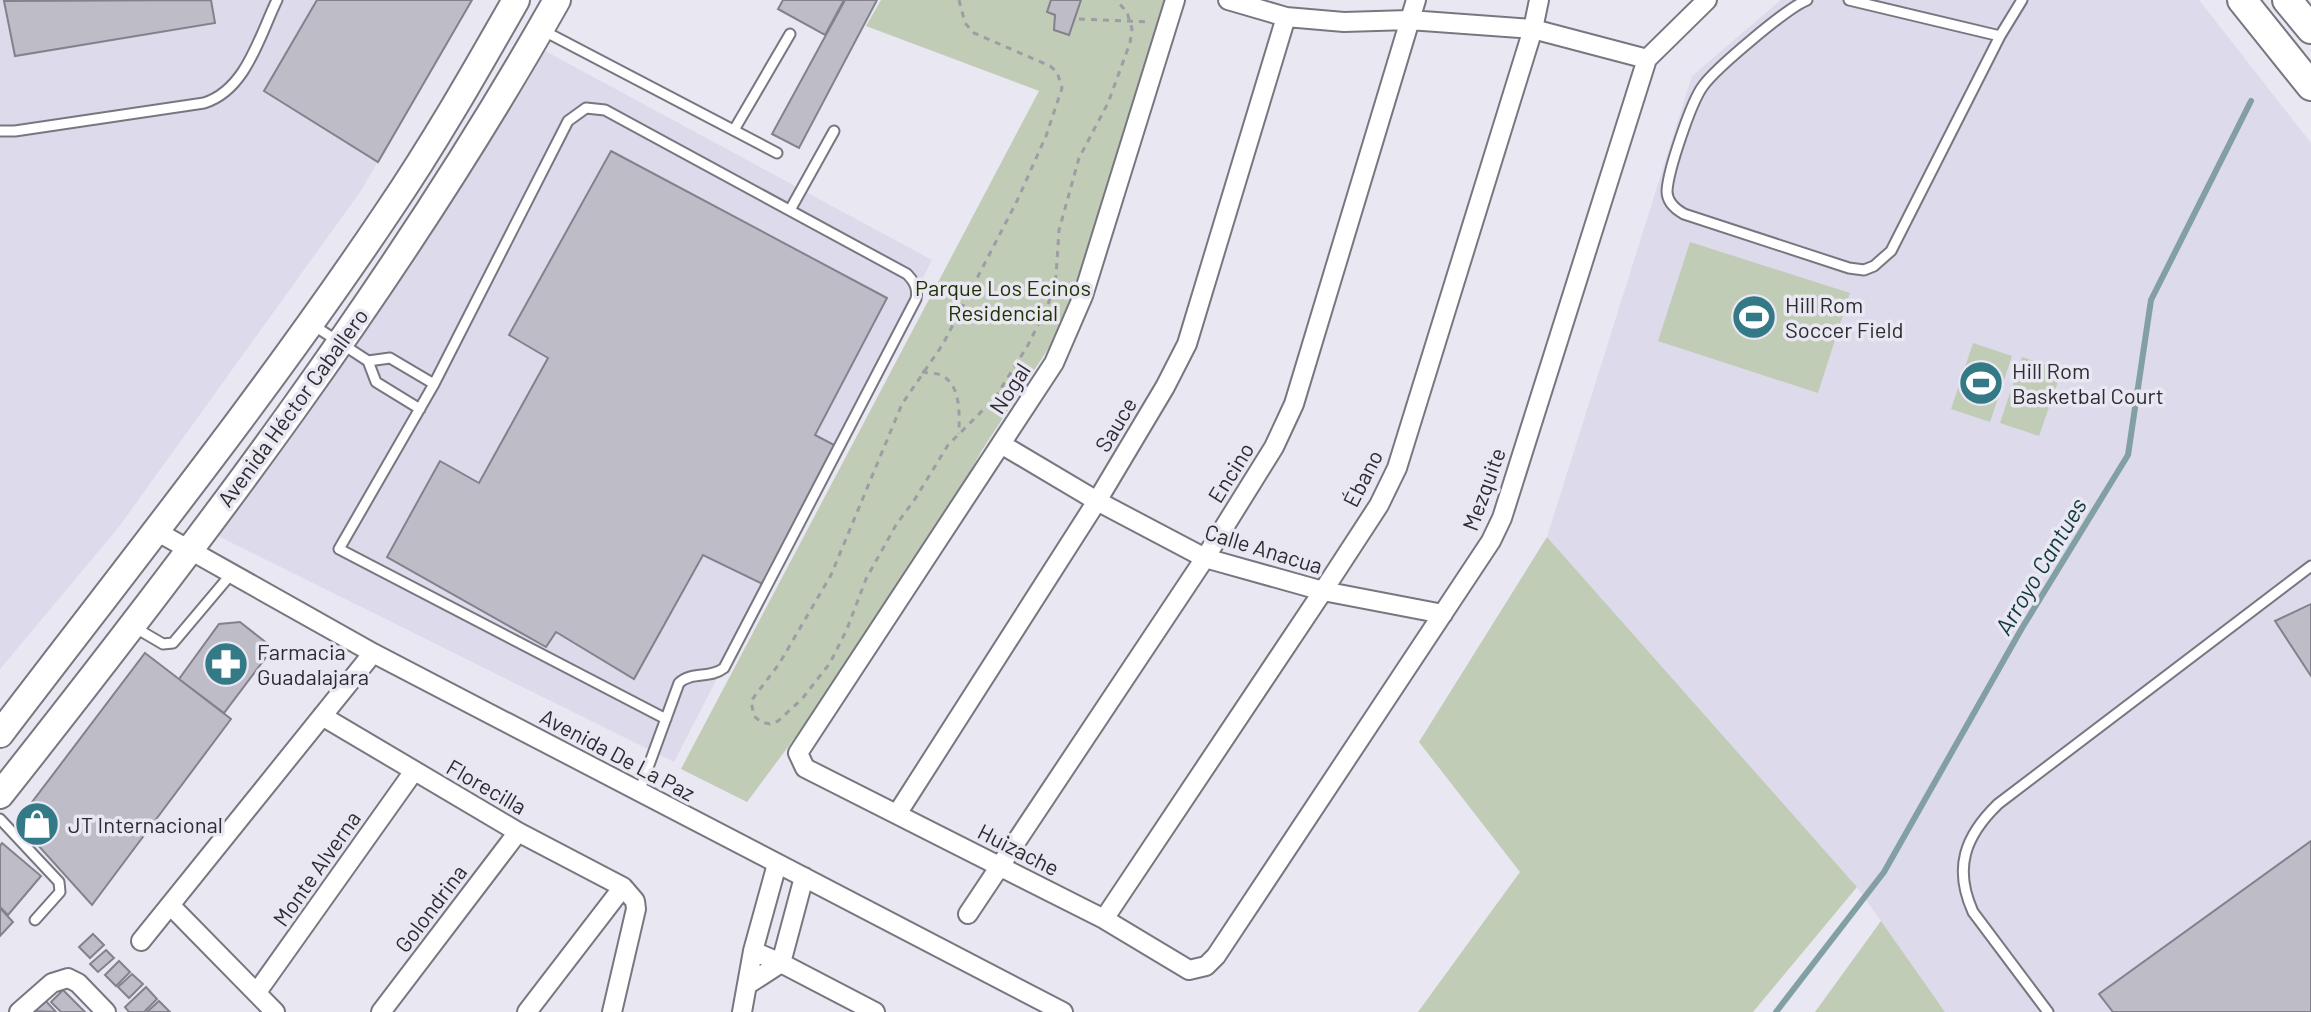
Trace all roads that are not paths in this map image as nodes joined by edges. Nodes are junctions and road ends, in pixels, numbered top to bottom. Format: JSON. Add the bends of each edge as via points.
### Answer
{"nodes":[{"id":1,"x":277,"y":0,"type":"edge"},
{"id":2,"x":516,"y":0,"type":"edge"},
{"id":3,"x":557,"y":0,"type":"edge"},
{"id":4,"x":1175,"y":0,"type":"edge"},
{"id":5,"x":1228,"y":0,"type":"edge"},
{"id":6,"x":1416,"y":0,"type":"edge"},
{"id":7,"x":1539,"y":0,"type":"edge"},
{"id":8,"x":1707,"y":0,"type":"edge"},
{"id":9,"x":1807,"y":0,"type":"edge"},
{"id":10,"x":1849,"y":0,"type":"edge"},
{"id":11,"x":2022,"y":0,"type":"edge"},
{"id":12,"x":2242,"y":0,"type":"edge"},
{"id":13,"x":1286,"y":17,"type":"junction"},
{"id":14,"x":1409,"y":20,"type":"junction"},
{"id":15,"x":541,"y":29,"type":"junction"},
{"id":16,"x":1533,"y":29,"type":"junction"},
{"id":17,"x":790,"y":34,"type":"dead end"},
{"id":18,"x":2000,"y":36,"type":"junction"},
{"id":19,"x":1647,"y":59,"type":"junction"},
{"id":20,"x":2311,"y":86,"type":"edge"},
{"id":21,"x":734,"y":130,"type":"junction"},
{"id":22,"x":0,"y":131,"type":"edge"},
{"id":23,"x":834,"y":131,"type":"dead end"},
{"id":24,"x":777,"y":153,"type":"dead end"},
{"id":25,"x":790,"y":210,"type":"junction"},
{"id":26,"x":310,"y":323,"type":"junction"},
{"id":27,"x":340,"y":344,"type":"junction"},
{"id":28,"x":368,"y":361,"type":"junction"},
{"id":29,"x":434,"y":384,"type":"junction"},
{"id":30,"x":420,"y":409,"type":"junction"},
{"id":31,"x":1001,"y":444,"type":"junction"},
{"id":32,"x":1097,"y":501,"type":"junction"},
{"id":33,"x":156,"y":531,"type":"junction"},
{"id":34,"x":189,"y":549,"type":"junction"},
{"id":35,"x":1205,"y":558,"type":"junction"},
{"id":36,"x":2311,"y":566,"type":"edge"},
{"id":37,"x":232,"y":573,"type":"junction"},
{"id":38,"x":1323,"y":591,"type":"junction"},
{"id":39,"x":1443,"y":614,"type":"junction"},
{"id":40,"x":131,"y":625,"type":"junction"},
{"id":41,"x":373,"y":653,"type":"junction"},
{"id":42,"x":322,"y":716,"type":"junction"},
{"id":43,"x":666,"y":719,"type":"junction"},
{"id":44,"x":0,"y":734,"type":"edge"},
{"id":45,"x":0,"y":745,"type":"edge"},
{"id":46,"x":799,"y":760,"type":"joint"},
{"id":47,"x":25,"y":764,"type":"junction"},
{"id":48,"x":414,"y":771,"type":"junction"},
{"id":49,"x":639,"y":792,"type":"junction"},
{"id":50,"x":0,"y":795,"type":"edge"},
{"id":51,"x":897,"y":814,"type":"junction"},
{"id":52,"x":0,"y":819,"type":"edge"},
{"id":53,"x":518,"y":832,"type":"junction"},
{"id":54,"x":777,"y":864,"type":"junction"},
{"id":55,"x":999,"y":866,"type":"junction"},
{"id":56,"x":804,"y":877,"type":"junction"},
{"id":57,"x":627,"y":891,"type":"junction"},
{"id":58,"x":170,"y":905,"type":"junction"},
{"id":59,"x":968,"y":914,"type":"dead end"},
{"id":60,"x":1104,"y":919,"type":"junction"},
{"id":61,"x":35,"y":920,"type":"dead end"},
{"id":62,"x":141,"y":941,"type":"dead end"},
{"id":63,"x":753,"y":951,"type":"junction"},
{"id":64,"x":1216,"y":956,"type":"joint"},
{"id":65,"x":781,"y":963,"type":"junction"},
{"id":66,"x":747,"y":985,"type":"junction"},
{"id":67,"x":257,"y":992,"type":"junction"},
{"id":68,"x":868,"y":1011,"type":"edge"},
{"id":69,"x":19,"y":1012,"type":"edge"},
{"id":70,"x":106,"y":1012,"type":"edge"},
{"id":71,"x":275,"y":1012,"type":"edge"},
{"id":72,"x":381,"y":1012,"type":"edge"},
{"id":73,"x":527,"y":1012,"type":"edge"},
{"id":74,"x":612,"y":1012,"type":"edge"},
{"id":75,"x":742,"y":1012,"type":"edge"},
{"id":76,"x":1063,"y":1012,"type":"edge"},
{"id":77,"x":2048,"y":1012,"type":"edge"}],
"edges":[{"from":1,"to":22,"type":"lane","via":[[241,75],[218,99]]},
{"from":2,"to":26,"type":"main road","name":"Avenida Héctor Caballero","via":[[404,187]]},
{"from":3,"to":15,"type":"main road","name":"Avenida Héctor Caballero"},
{"from":4,"to":31,"type":"street","name":"Nogal","via":[[1083,296],[1054,363]]},
{"from":5,"to":13,"type":"street"},
{"from":6,"to":14,"type":"street","name":"Encino"},
{"from":7,"to":16,"type":"street","name":"Ébano"},
{"from":8,"to":19,"type":"street","name":"Mezquite"},
{"from":9,"to":18,"type":"lane","via":[[1703,86],[1667,193],[1674,209],[1684,214],[1849,268],[1874,266],[1891,251]]},
{"from":10,"to":18,"type":"lane"},
{"from":11,"to":18,"type":"lane"},
{"from":12,"to":20,"type":"main road"},
{"from":13,"to":14,"type":"street"},
{"from":13,"to":32,"type":"street","name":"Sauce","via":[[1187,344]]},
{"from":14,"to":16,"type":"street"},
{"from":14,"to":35,"type":"street","name":"Encino","via":[[1294,404],[1274,447]]},
{"from":15,"to":21,"type":"lane"},
{"from":15,"to":27,"type":"main road","name":"Avenida Héctor Caballero"},
{"from":16,"to":19,"type":"street"},
{"from":16,"to":38,"type":"street","name":"Ébano","via":[[1397,468]]},
{"from":17,"to":21,"type":"lane"},
{"from":19,"to":39,"type":"street","name":"Mezquite","via":[[1502,518]]},
{"from":21,"to":24,"type":"lane"},
{"from":23,"to":25,"type":"lane"},
{"from":25,"to":29,"type":"lane","via":[[605,110],[586,108],[568,121]]},
{"from":25,"to":43,"type":"lane","via":[[907,274],[916,284],[916,299],[724,668],[683,679]]},
{"from":26,"to":27,"type":"lane"},
{"from":26,"to":33,"type":"main road","name":"Avenida Héctor Caballero"},
{"from":27,"to":28,"type":"lane"},
{"from":27,"to":34,"type":"main road","name":"Avenida Héctor Caballero"},
{"from":28,"to":29,"type":"lane","via":[[390,358]]},
{"from":28,"to":30,"type":"lane","via":[[376,382]]},
{"from":29,"to":30,"type":"lane"},
{"from":30,"to":43,"type":"lane","via":[[339,549]]},
{"from":31,"to":32,"type":"street","name":"Calle Anacua"},
{"from":31,"to":46,"type":"street","name":"Nogal","via":[[801,747]]},
{"from":32,"to":35,"type":"street","name":"Calle Anacua"},
{"from":32,"to":51,"type":"street","name":"Sauce"},
{"from":33,"to":34,"type":"street","name":"Avenida De La Paz"},
{"from":33,"to":44,"type":"main road","name":"Avenida Héctor Caballero"},
{"from":34,"to":37,"type":"street","name":"Avenida De La Paz"},
{"from":34,"to":40,"type":"main road","name":"Avenida Héctor Caballero"},
{"from":35,"to":38,"type":"street","name":"Calle Anacua"},
{"from":35,"to":55,"type":"street","name":"Encino"},
{"from":36,"to":77,"type":"lane","via":[[1998,804],[1971,836],[1964,863],[1965,894]]},
{"from":37,"to":40,"type":"lane","via":[[173,643],[163,644]]},
{"from":37,"to":41,"type":"street","name":"Avenida De La Paz"},
{"from":38,"to":39,"type":"street","name":"Calle Anacua"},
{"from":38,"to":60,"type":"street","name":"Ébano"},
{"from":39,"to":64,"type":"street","name":"Mezquite"},
{"from":40,"to":47,"type":"main road","name":"Avenida Héctor Caballero"},
{"from":41,"to":42,"type":"street"},
{"from":41,"to":49,"type":"street","name":"Avenida De La Paz"},
{"from":42,"to":48,"type":"street","name":"Florecilla"},
{"from":42,"to":58,"type":"street"},
{"from":43,"to":49,"type":"lane"},
{"from":45,"to":47,"type":"main road"},
{"from":46,"to":51,"type":"street","name":"Huizache","via":[[805,768]]},
{"from":47,"to":50,"type":"main road","name":"Avenida Héctor Caballero"},
{"from":48,"to":53,"type":"street","name":"Florecilla"},
{"from":48,"to":67,"type":"street","name":"Monte Alverna"},
{"from":49,"to":54,"type":"street","name":"Avenida De La Paz"},
{"from":51,"to":55,"type":"street","name":"Huizache"},
{"from":52,"to":61,"type":"lane","via":[[59,882],[60,892]]},
{"from":53,"to":57,"type":"street","name":"Florecilla"},
{"from":53,"to":72,"type":"street","name":"Golondrina"},
{"from":54,"to":56,"type":"street","name":"Avenida De La Paz"},
{"from":54,"to":63,"type":"street"},
{"from":55,"to":59,"type":"street","name":"Encino"},
{"from":55,"to":60,"type":"street","name":"Huizache"},
{"from":56,"to":65,"type":"street"},
{"from":56,"to":76,"type":"street","name":"Avenida De La Paz"},
{"from":57,"to":73,"type":"street"},
{"from":57,"to":74,"type":"street","via":[[636,909]]},
{"from":58,"to":62,"type":"street"},
{"from":58,"to":67,"type":"street"},
{"from":60,"to":64,"type":"street","name":"Huizache","via":[[1182,968],[1197,970]]},
{"from":63,"to":65,"type":"street"},
{"from":63,"to":66,"type":"street"},
{"from":65,"to":66,"type":"street"},
{"from":65,"to":68,"type":"street"},
{"from":66,"to":75,"type":"street"},
{"from":67,"to":71,"type":"street"},
{"from":69,"to":70,"type":"street","via":[[52,983],[68,978]]}]}
